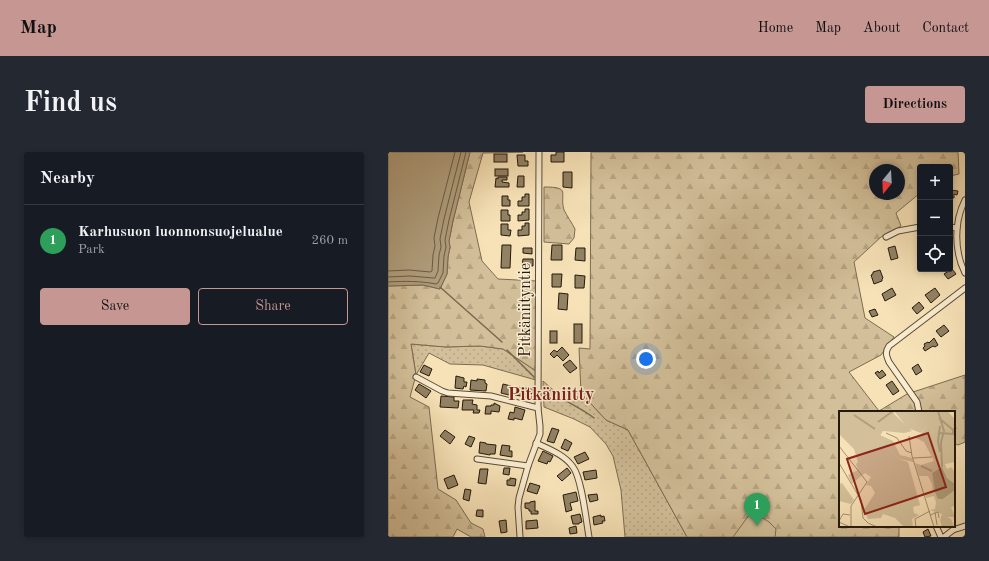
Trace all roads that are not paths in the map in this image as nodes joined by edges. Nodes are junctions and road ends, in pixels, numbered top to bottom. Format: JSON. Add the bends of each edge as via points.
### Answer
{"nodes":[{"id":1,"x":539,"y":152,"type":"edge"},
{"id":2,"x":965,"y":200,"type":"edge"},
{"id":3,"x":953,"y":227,"type":"edge"},
{"id":4,"x":917,"y":228,"type":"edge"},
{"id":5,"x":957,"y":228,"type":"junction"},
{"id":6,"x":886,"y":237,"type":"dead end"},
{"id":7,"x":965,"y":273,"type":"edge"},
{"id":8,"x":965,"y":288,"type":"edge"},
{"id":9,"x":416,"y":377,"type":"dead end"},
{"id":10,"x":538,"y":408,"type":"junction"},
{"id":11,"x":919,"y":411,"type":"edge"},
{"id":12,"x":536,"y":443,"type":"junction"},
{"id":13,"x":478,"y":459,"type":"dead end"},
{"id":14,"x":528,"y":466,"type":"junction"},
{"id":15,"x":965,"y":526,"type":"edge"},
{"id":16,"x":937,"y":527,"type":"edge"},
{"id":17,"x":520,"y":537,"type":"edge"},
{"id":18,"x":589,"y":537,"type":"edge"},
{"id":19,"x":943,"y":537,"type":"edge"}],
"edges":[{"from":1,"to":10,"type":"street","name":"Pitkäniityntie"},
{"from":2,"to":5,"type":"street"},
{"from":3,"to":5,"type":"street"},
{"from":4,"to":6,"type":"street","via":[[898,231]]},
{"from":5,"to":7,"type":"street","via":[[958,247]]},
{"from":8,"to":11,"type":"street","via":[[890,346],[886,352],[889,362],[917,402]]},
{"from":9,"to":10,"type":"street","via":[[448,393],[491,396]]},
{"from":10,"to":12,"type":"street","name":"Pitkäniityntie","via":[[540,426]]},
{"from":12,"to":14,"type":"street","name":"Pitkäniityntie"},
{"from":12,"to":18,"type":"street","via":[[557,453],[573,467],[580,484]]},
{"from":13,"to":14,"type":"street"},
{"from":14,"to":17,"type":"street","name":"Pitkäniityntie","via":[[519,498]]},
{"from":15,"to":19,"type":"street"},
{"from":16,"to":19,"type":"street"}]}
